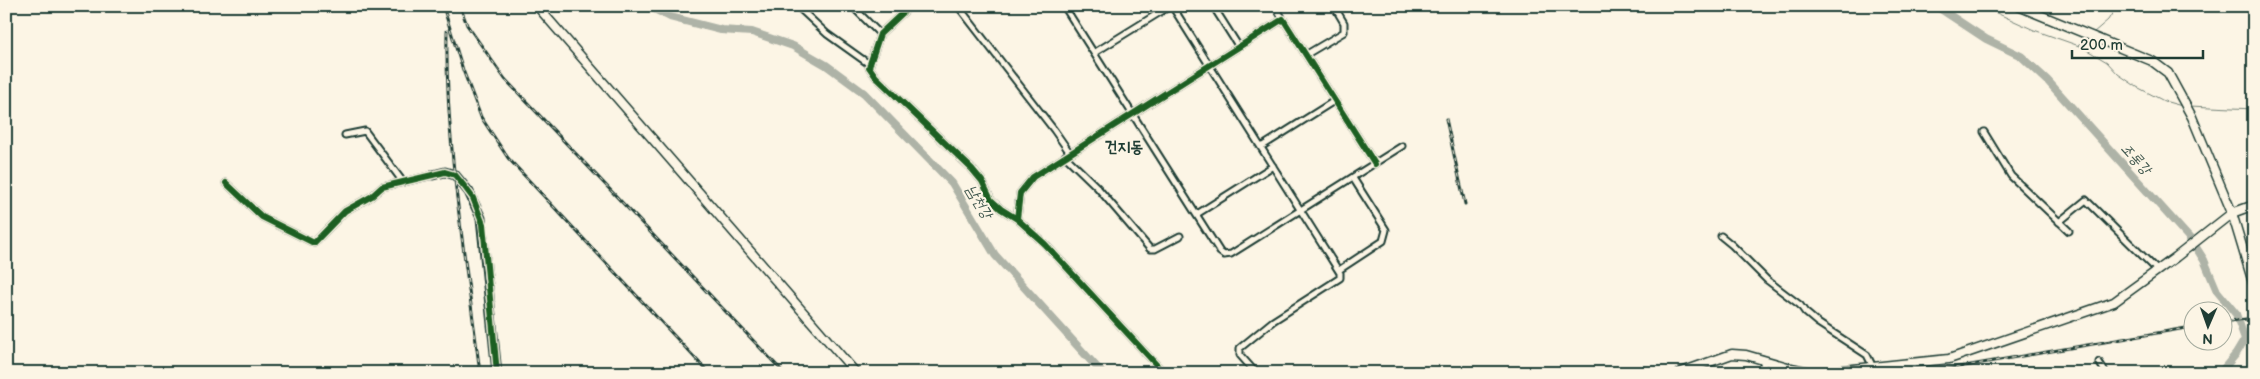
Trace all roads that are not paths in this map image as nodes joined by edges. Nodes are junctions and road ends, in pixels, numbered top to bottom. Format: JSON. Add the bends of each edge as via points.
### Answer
{"nodes":[{"id":1,"x":537,"y":6,"type":"edge"},
{"id":2,"x":797,"y":6,"type":"edge"},
{"id":3,"x":852,"y":6,"type":"edge"},
{"id":4,"x":910,"y":6,"type":"edge"},
{"id":5,"x":958,"y":6,"type":"edge"},
{"id":6,"x":1064,"y":6,"type":"edge"},
{"id":7,"x":1171,"y":6,"type":"edge"},
{"id":8,"x":1214,"y":6,"type":"edge"},
{"id":9,"x":1275,"y":6,"type":"edge"},
{"id":10,"x":1334,"y":6,"type":"edge"},
{"id":11,"x":2018,"y":6,"type":"edge"},
{"id":12,"x":1283,"y":19,"type":"junction"},
{"id":13,"x":880,"y":34,"type":"junction"},
{"id":14,"x":1239,"y":47,"type":"junction"},
{"id":15,"x":1094,"y":54,"type":"junction"},
{"id":16,"x":1307,"y":54,"type":"junction"},
{"id":17,"x":869,"y":64,"type":"junction"},
{"id":18,"x":1210,"y":66,"type":"junction"},
{"id":19,"x":1334,"y":101,"type":"junction"},
{"id":20,"x":1133,"y":114,"type":"junction"},
{"id":21,"x":1984,"y":132,"type":"dead end"},
{"id":22,"x":344,"y":135,"type":"dead end"},
{"id":23,"x":1402,"y":146,"type":"dead end"},
{"id":24,"x":1261,"y":147,"type":"junction"},
{"id":25,"x":1067,"y":155,"type":"junction"},
{"id":26,"x":1375,"y":164,"type":"junction"},
{"id":27,"x":1274,"y":166,"type":"junction"},
{"id":28,"x":433,"y":175,"type":"joint"},
{"id":29,"x":1354,"y":178,"type":"junction"},
{"id":30,"x":403,"y":182,"type":"junction"},
{"id":31,"x":226,"y":183,"type":"dead end"},
{"id":32,"x":2254,"y":205,"type":"edge"},
{"id":33,"x":1301,"y":209,"type":"junction"},
{"id":34,"x":2232,"y":213,"type":"junction"},
{"id":35,"x":1197,"y":214,"type":"junction"},
{"id":36,"x":1017,"y":218,"type":"junction"},
{"id":37,"x":2059,"y":222,"type":"junction"},
{"id":38,"x":2069,"y":232,"type":"dead end"},
{"id":39,"x":1180,"y":236,"type":"dead end"},
{"id":40,"x":1721,"y":236,"type":"dead end"},
{"id":41,"x":1339,"y":270,"type":"junction"},
{"id":42,"x":2158,"y":271,"type":"junction"},
{"id":43,"x":2254,"y":286,"type":"edge"},
{"id":44,"x":1762,"y":359,"type":"junction"},
{"id":45,"x":2099,"y":362,"type":"dead end"},
{"id":46,"x":1705,"y":363,"type":"junction"},
{"id":47,"x":1871,"y":368,"type":"junction"},
{"id":48,"x":1682,"y":372,"type":"edge"},
{"id":49,"x":497,"y":373,"type":"edge"},
{"id":50,"x":856,"y":373,"type":"edge"},
{"id":51,"x":1164,"y":373,"type":"edge"},
{"id":52,"x":1256,"y":373,"type":"edge"},
{"id":53,"x":1701,"y":373,"type":"edge"},
{"id":54,"x":1765,"y":373,"type":"edge"},
{"id":55,"x":2106,"y":373,"type":"edge"}],
"edges":[{"from":1,"to":50,"type":"main road"},
{"from":2,"to":17,"type":"street","via":[[827,34]]},
{"from":3,"to":13,"type":"street"},
{"from":4,"to":13,"type":"street"},
{"from":5,"to":25,"type":"street","via":[[1054,130]]},
{"from":6,"to":15,"type":"street"},
{"from":7,"to":15,"type":"street"},
{"from":7,"to":18,"type":"street"},
{"from":8,"to":14,"type":"street"},
{"from":9,"to":12,"type":"street"},
{"from":10,"to":16,"type":"street","via":[[1344,23],[1344,32]]},
{"from":11,"to":34,"type":"main road","via":[[2152,61],[2168,73],[2192,117]]},
{"from":12,"to":14,"type":"street"},
{"from":12,"to":16,"type":"street"},
{"from":13,"to":17,"type":"street"},
{"from":14,"to":18,"type":"street"},
{"from":15,"to":20,"type":"street"},
{"from":16,"to":19,"type":"street"},
{"from":17,"to":36,"type":"street","via":[[876,77],[972,169],[991,200],[1001,210]]},
{"from":18,"to":20,"type":"street"},
{"from":18,"to":24,"type":"street"},
{"from":19,"to":24,"type":"street"},
{"from":19,"to":26,"type":"street"},
{"from":20,"to":25,"type":"street"},
{"from":20,"to":35,"type":"street"},
{"from":21,"to":37,"type":"street","via":[[2011,176]]},
{"from":22,"to":30,"type":"street","via":[[364,131]]},
{"from":23,"to":26,"type":"street"},
{"from":24,"to":27,"type":"street"},
{"from":25,"to":36,"type":"street","via":[[1033,177],[1024,187],[1018,202]]},
{"from":25,"to":39,"type":"street","via":[[1150,249]]},
{"from":26,"to":29,"type":"street"},
{"from":27,"to":33,"type":"street"},
{"from":27,"to":35,"type":"street"},
{"from":28,"to":30,"type":"street"},
{"from":28,"to":49,"type":"street","via":[[445,172],[455,175],[473,198],[481,218]]},
{"from":29,"to":33,"type":"street"},
{"from":29,"to":41,"type":"street","via":[[1386,235],[1383,241]]},
{"from":30,"to":31,"type":"street","via":[[382,187],[352,206],[314,242],[262,217]]},
{"from":32,"to":34,"type":"main road"},
{"from":33,"to":35,"type":"street","via":[[1228,255],[1220,252]]},
{"from":33,"to":41,"type":"street"},
{"from":34,"to":42,"type":"main road"},
{"from":34,"to":43,"type":"main road"},
{"from":36,"to":51,"type":"street"},
{"from":37,"to":38,"type":"street"},
{"from":37,"to":42,"type":"street","via":[[2086,200]]},
{"from":40,"to":47,"type":"street","via":[[1818,323],[1863,351],[1870,358]]},
{"from":41,"to":52,"type":"street","via":[[1340,278],[1273,321],[1240,348],[1240,354]]},
{"from":42,"to":47,"type":"main road","via":[[2108,304],[1960,356],[1935,362]]},
{"from":44,"to":46,"type":"main road","via":[[1732,354]]},
{"from":44,"to":47,"type":"main road","via":[[1815,373]]},
{"from":44,"to":54,"type":"street"},
{"from":45,"to":55,"type":"street"},
{"from":46,"to":48,"type":"main road"},
{"from":46,"to":53,"type":"street"}]}
